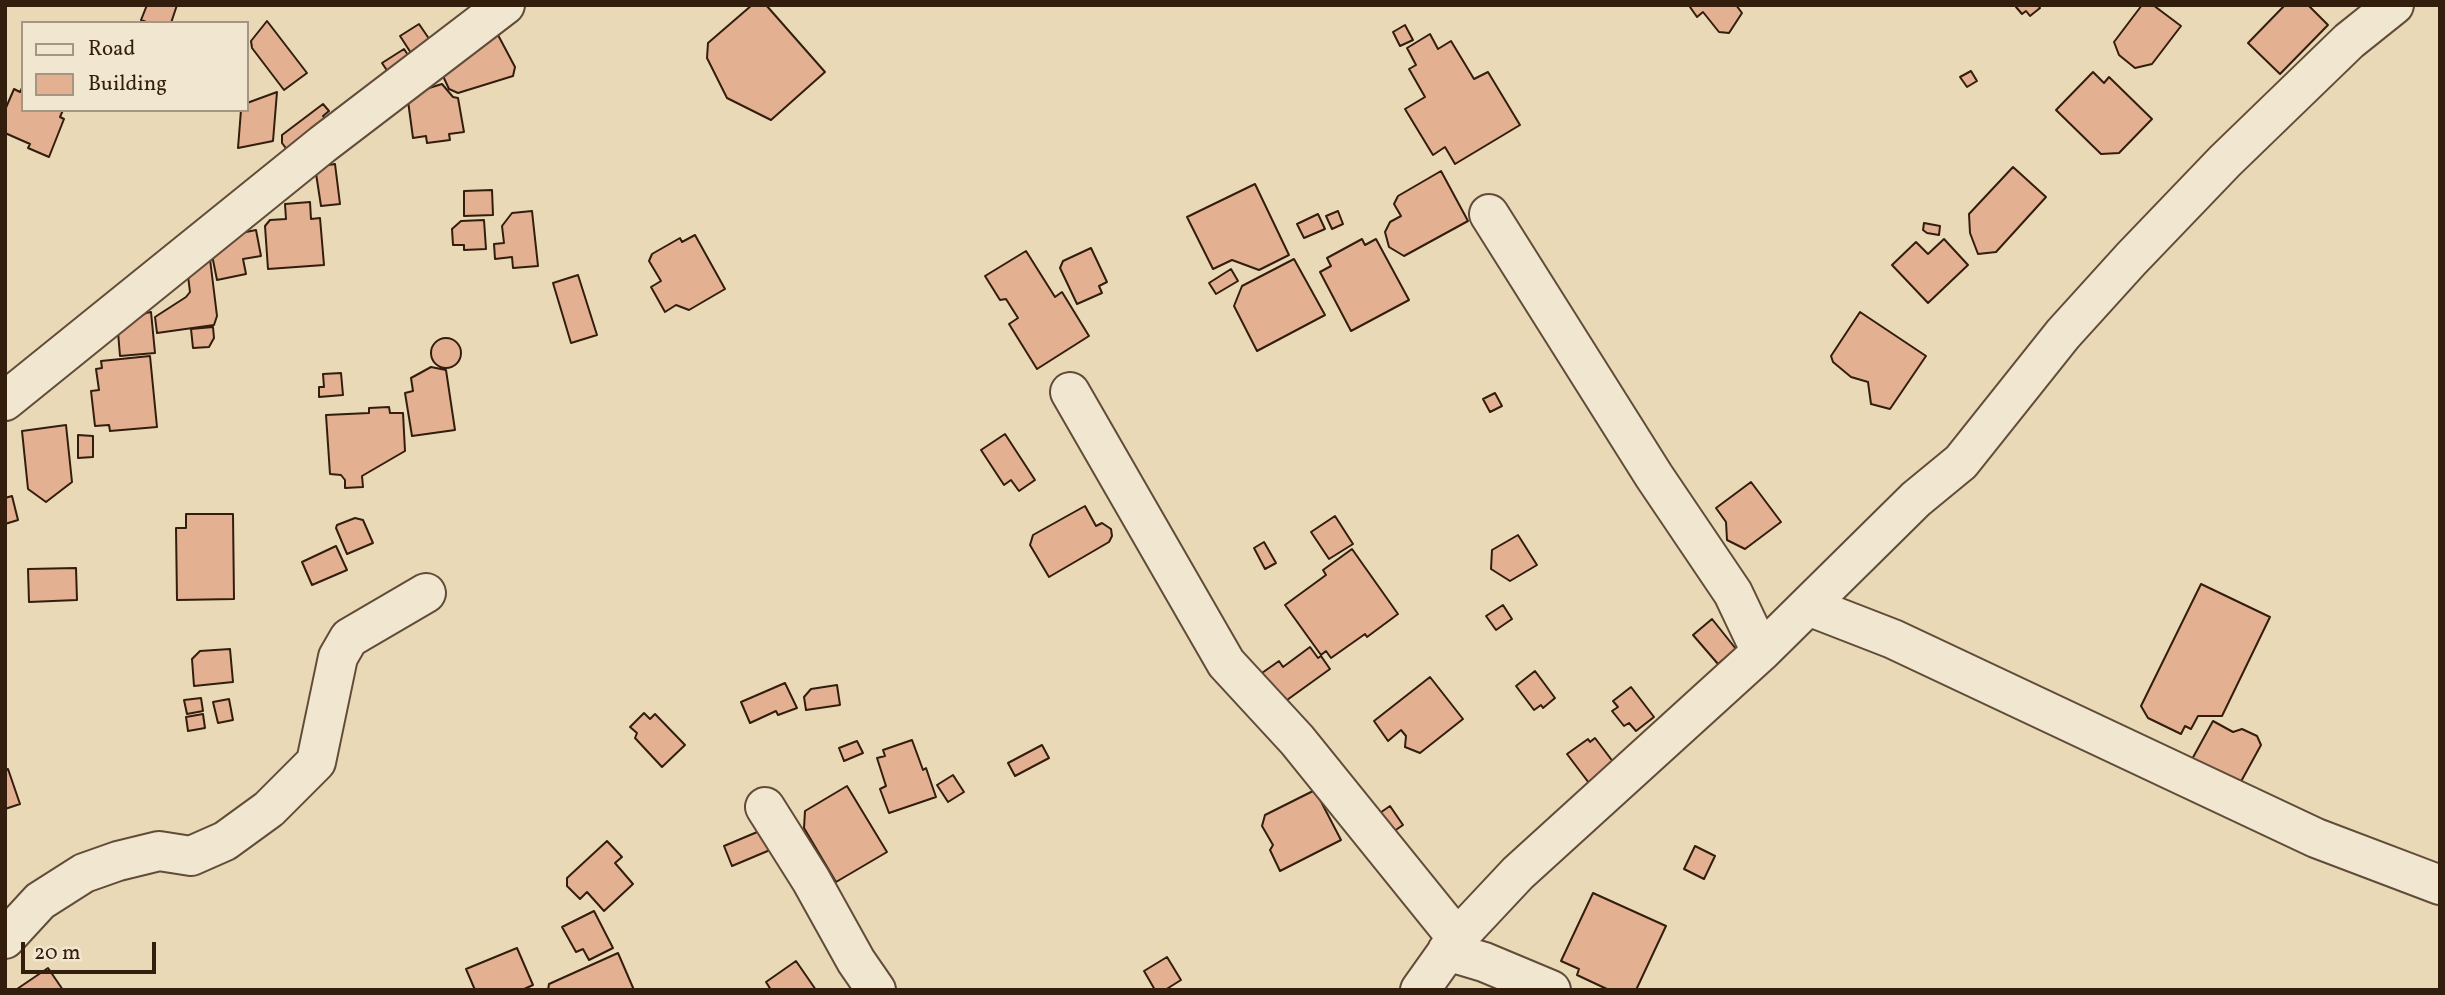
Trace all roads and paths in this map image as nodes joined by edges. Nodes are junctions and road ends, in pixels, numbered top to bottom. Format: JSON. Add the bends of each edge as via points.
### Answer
{"nodes":[{"id":1,"x":505,"y":5,"type":"edge"},
{"id":2,"x":2394,"y":5,"type":"edge"},
{"id":3,"x":1489,"y":214,"type":"dead end"},
{"id":4,"x":1070,"y":392,"type":"dead end"},
{"id":5,"x":5,"y":401,"type":"edge"},
{"id":6,"x":426,"y":593,"type":"dead end"},
{"id":7,"x":1808,"y":606,"type":"junction"},
{"id":8,"x":1761,"y":652,"type":"junction"},
{"id":9,"x":765,"y":807,"type":"dead end"},
{"id":10,"x":2440,"y":886,"type":"edge"},
{"id":11,"x":5,"y":939,"type":"edge"},
{"id":12,"x":1452,"y":945,"type":"junction"},
{"id":13,"x":876,"y":990,"type":"edge"},
{"id":14,"x":1420,"y":990,"type":"edge"},
{"id":15,"x":1550,"y":990,"type":"edge"}],
"edges":[{"from":1,"to":5,"type":"street","via":[[323,144]]},
{"from":2,"to":7,"type":"street","via":[[2349,41],[2225,161],[2063,334],[1961,462],[1916,499]]},
{"from":3,"to":8,"type":"street","via":[[1733,593]]},
{"from":4,"to":12,"type":"street","via":[[1226,663],[1297,740]]},
{"from":6,"to":11,"type":"street","via":[[349,638],[338,657],[316,762],[269,808],[225,841],[191,856],[159,851],[84,873],[40,901]]},
{"from":7,"to":8,"type":"street"},
{"from":7,"to":10,"type":"street","via":[[1893,639],[2316,838]]},
{"from":8,"to":12,"type":"street","via":[[1518,873]]},
{"from":9,"to":13,"type":"street"},
{"from":12,"to":14,"type":"street"},
{"from":12,"to":15,"type":"street"}]}
